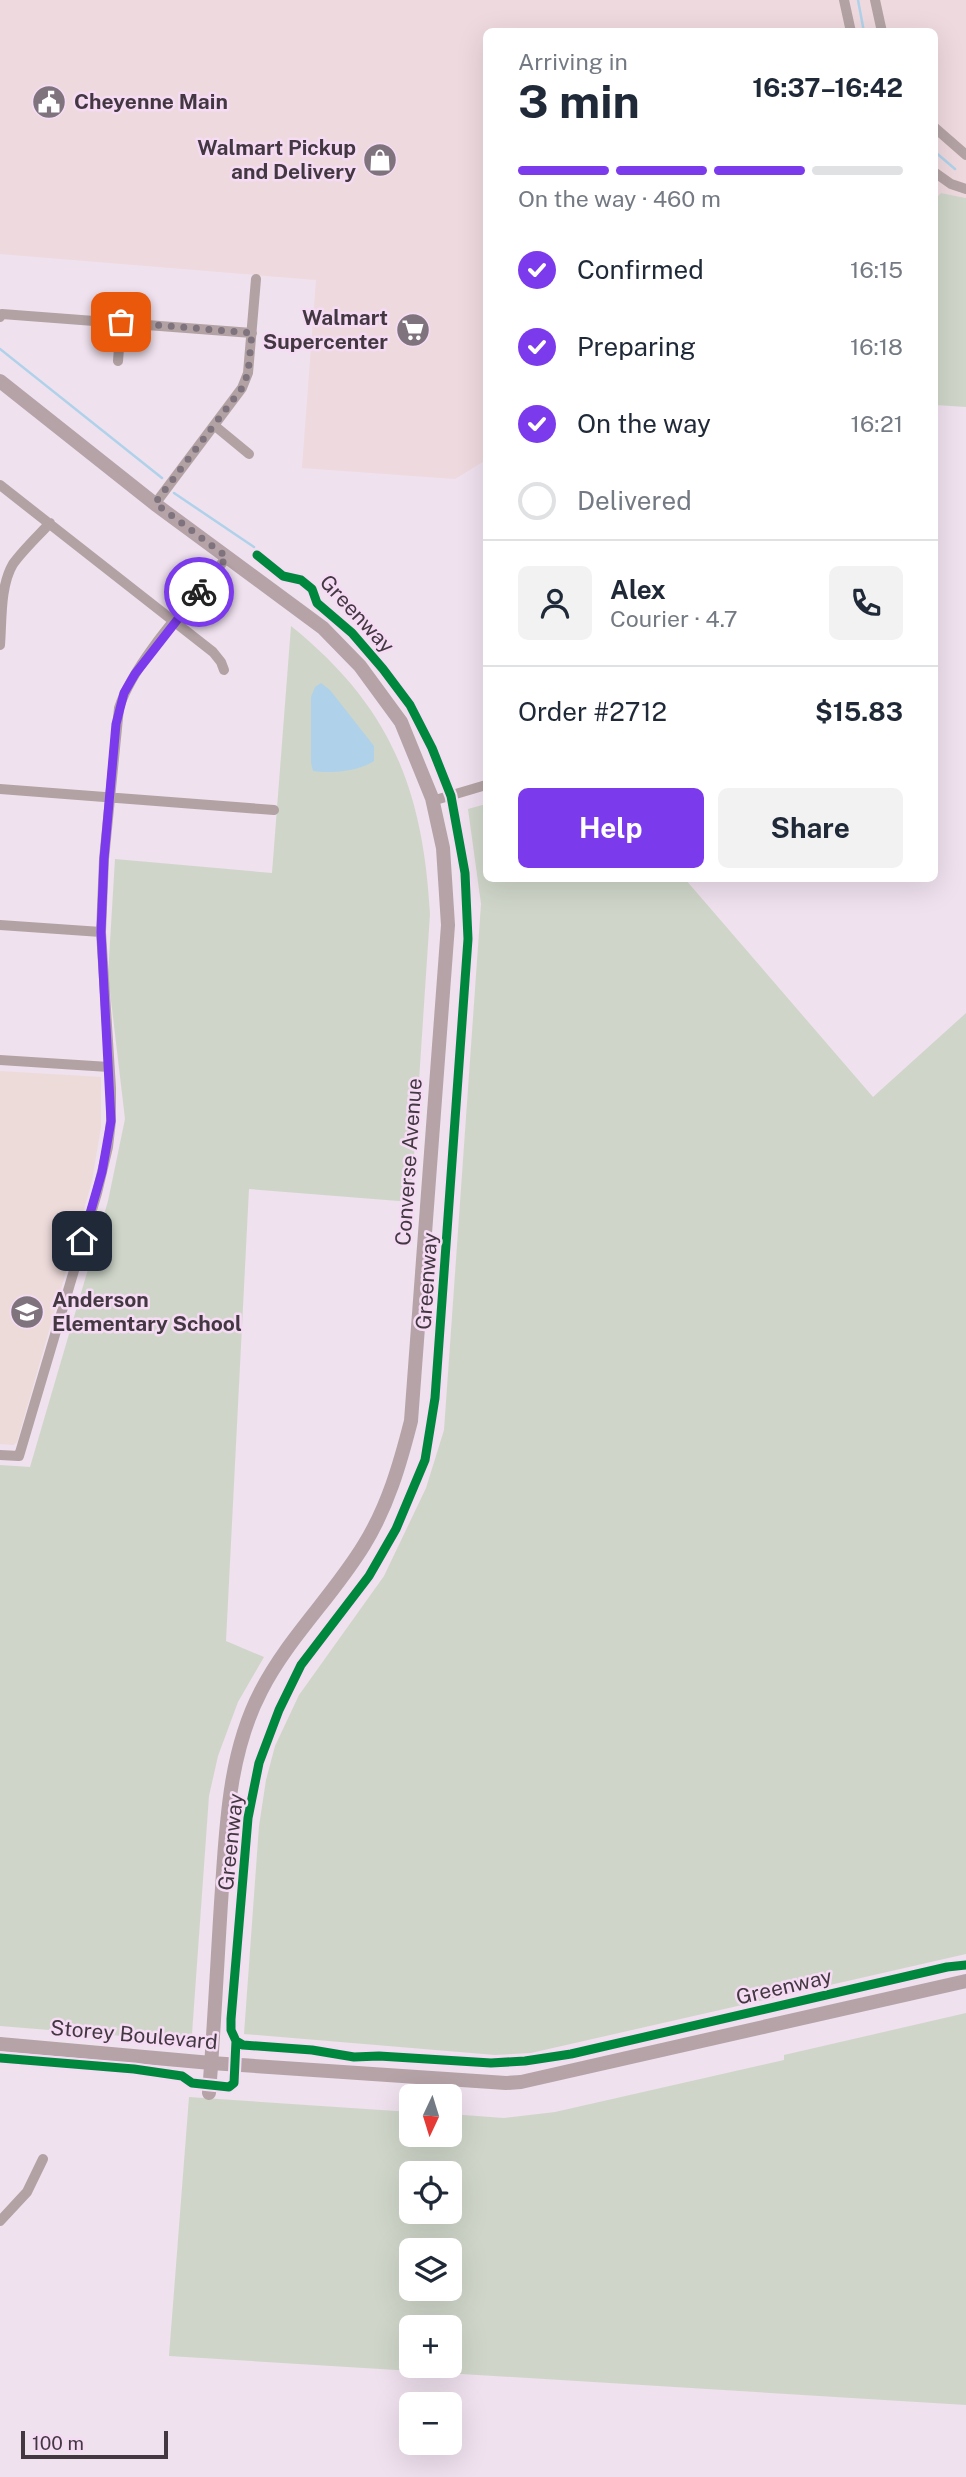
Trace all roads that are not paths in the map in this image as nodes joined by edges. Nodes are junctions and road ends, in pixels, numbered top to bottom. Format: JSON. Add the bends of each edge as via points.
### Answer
{"nodes":[{"id":1,"x":844,"y":0,"type":"edge"},
{"id":2,"x":875,"y":0,"type":"edge"},
{"id":3,"x":850,"y":28,"type":"edge"},
{"id":4,"x":881,"y":28,"type":"edge"},
{"id":5,"x":938,"y":130,"type":"edge"},
{"id":6,"x":966,"y":155,"type":"edge"},
{"id":7,"x":938,"y":175,"type":"edge"},
{"id":8,"x":966,"y":189,"type":"edge"},
{"id":9,"x":256,"y":279,"type":"dead end"},
{"id":10,"x":0,"y":317,"type":"edge"},
{"id":11,"x":121,"y":322,"type":"junction"},
{"id":12,"x":252,"y":333,"type":"junction"},
{"id":13,"x":118,"y":361,"type":"dead end"},
{"id":14,"x":0,"y":382,"type":"edge"},
{"id":15,"x":215,"y":426,"type":"junction"},
{"id":16,"x":249,"y":454,"type":"dead end"},
{"id":17,"x":0,"y":485,"type":"edge"},
{"id":18,"x":155,"y":503,"type":"junction"},
{"id":19,"x":50,"y":523,"type":"junction"},
{"id":20,"x":227,"y":557,"type":"junction"},
{"id":21,"x":174,"y":622,"type":"junction"},
{"id":22,"x":0,"y":645,"type":"edge"},
{"id":23,"x":224,"y":670,"type":"dead end"},
{"id":24,"x":483,"y":786,"type":"edge"},
{"id":25,"x":0,"y":789,"type":"edge"},
{"id":26,"x":111,"y":797,"type":"junction"},
{"id":27,"x":432,"y":801,"type":"junction"},
{"id":28,"x":274,"y":810,"type":"dead end"},
{"id":29,"x":0,"y":925,"type":"edge"},
{"id":30,"x":101,"y":932,"type":"junction"},
{"id":31,"x":0,"y":1060,"type":"edge"},
{"id":32,"x":109,"y":1067,"type":"junction"},
{"id":33,"x":0,"y":1455,"type":"edge"},
{"id":34,"x":966,"y":1981,"type":"edge"},
{"id":35,"x":0,"y":2044,"type":"edge"},
{"id":36,"x":211,"y":2063,"type":"junction"},
{"id":37,"x":209,"y":2093,"type":"dead end"},
{"id":38,"x":43,"y":2159,"type":"dead end"},
{"id":39,"x":0,"y":2221,"type":"edge"}],
"edges":[{"from":1,"to":3,"type":"street"},
{"from":2,"to":4,"type":"street"},
{"from":5,"to":6,"type":"street"},
{"from":7,"to":8,"type":"street"},
{"from":9,"to":12,"type":"street"},
{"from":10,"to":11,"type":"street"},
{"from":11,"to":12,"type":"street"},
{"from":11,"to":13,"type":"street"},
{"from":12,"to":15,"type":"street","via":[[248,373]]},
{"from":14,"to":18,"type":"main road","name":"Converse Avenue"},
{"from":15,"to":16,"type":"street"},
{"from":15,"to":18,"type":"street"},
{"from":17,"to":19,"type":"street"},
{"from":18,"to":20,"type":"main road","name":"Converse Avenue"},
{"from":19,"to":21,"type":"street"},
{"from":19,"to":22,"type":"street","via":[[8,576]]},
{"from":20,"to":21,"type":"street"},
{"from":20,"to":27,"type":"main road","name":"Converse Avenue","via":[[323,628],[360,666],[401,722]]},
{"from":21,"to":23,"type":"street","via":[[213,652]]},
{"from":21,"to":26,"type":"street","via":[[124,693],[116,724]]},
{"from":24,"to":27,"type":"street"},
{"from":25,"to":26,"type":"street"},
{"from":26,"to":28,"type":"street"},
{"from":26,"to":30,"type":"street"},
{"from":27,"to":36,"type":"main road","name":"Converse Avenue","via":[[443,848],[448,926],[411,1421],[384,1508],[365,1544],[282,1656],[260,1692],[245,1733],[226,1836]]},
{"from":29,"to":30,"type":"street"},
{"from":30,"to":32,"type":"street"},
{"from":31,"to":32,"type":"street"},
{"from":32,"to":33,"type":"street","via":[[111,1121],[102,1172],[19,1456]]},
{"from":34,"to":36,"type":"main road","name":"Storey Boulevard","via":[[521,2082]]},
{"from":35,"to":36,"type":"main road","name":"Storey Boulevard"},
{"from":36,"to":37,"type":"main road","name":"Converse Avenue"},
{"from":38,"to":39,"type":"street","via":[[27,2192]]}]}
